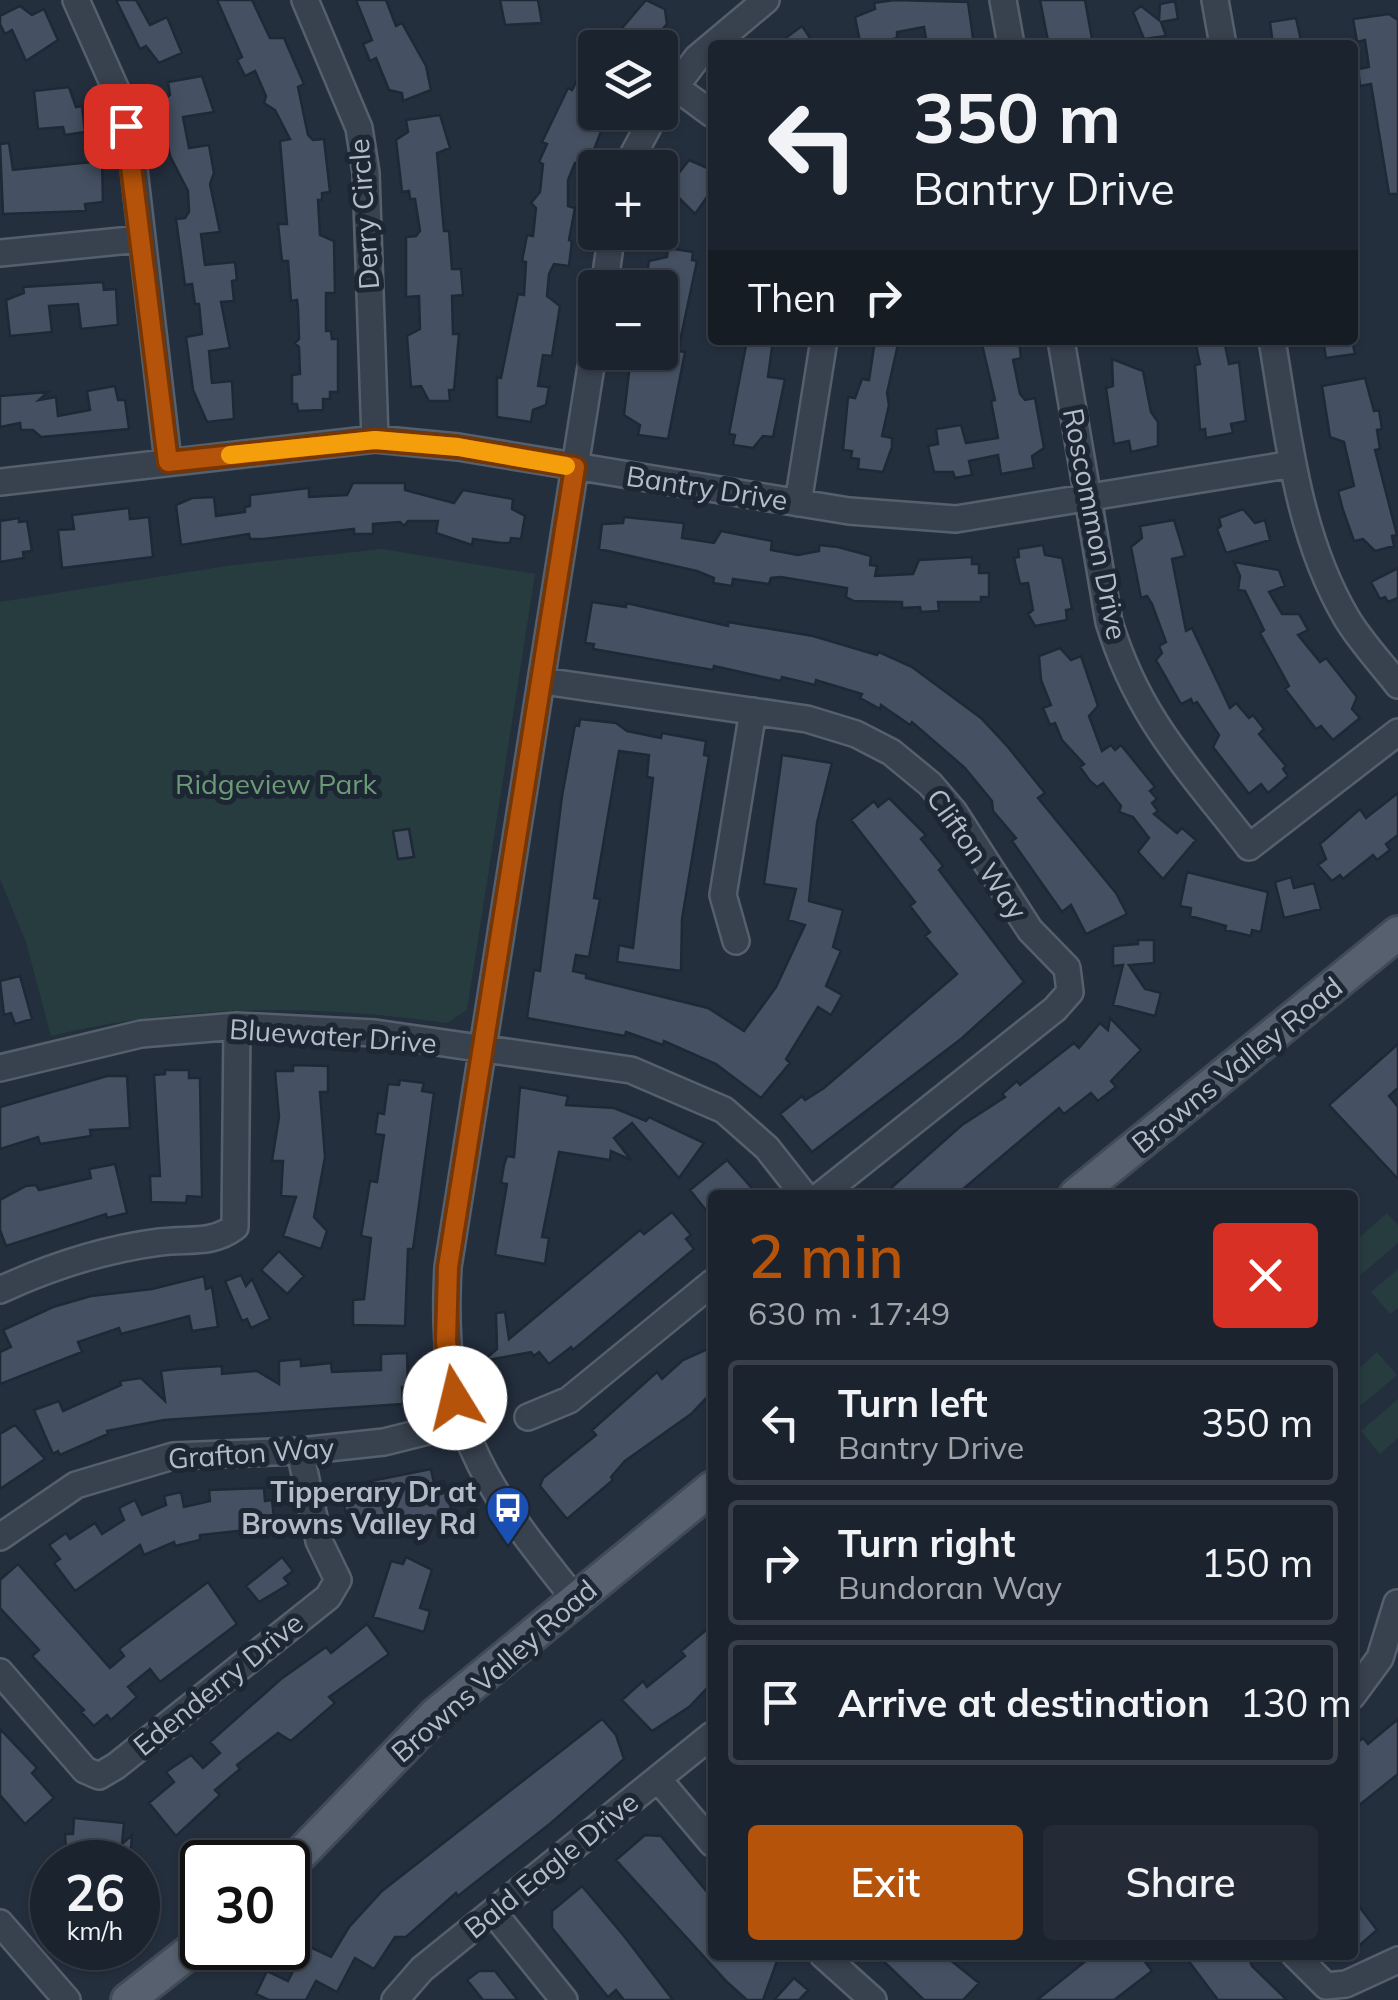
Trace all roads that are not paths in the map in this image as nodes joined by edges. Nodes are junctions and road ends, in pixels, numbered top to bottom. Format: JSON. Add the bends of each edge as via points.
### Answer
{"nodes":[{"id":1,"x":76,"y":0,"type":"edge"},
{"id":2,"x":304,"y":0,"type":"edge"},
{"id":3,"x":766,"y":0,"type":"edge"},
{"id":4,"x":1003,"y":0,"type":"edge"},
{"id":5,"x":1215,"y":0,"type":"edge"},
{"id":6,"x":718,"y":40,"type":"edge"},
{"id":7,"x":1010,"y":40,"type":"edge"},
{"id":8,"x":1222,"y":40,"type":"edge"},
{"id":9,"x":708,"y":51,"type":"edge"},
{"id":10,"x":678,"y":85,"type":"edge"},
{"id":11,"x":678,"y":106,"type":"edge"},
{"id":12,"x":708,"y":113,"type":"edge"},
{"id":13,"x":142,"y":239,"type":"junction"},
{"id":14,"x":0,"y":253,"type":"edge"},
{"id":15,"x":823,"y":345,"type":"edge"},
{"id":16,"x":1062,"y":345,"type":"edge"},
{"id":17,"x":1273,"y":345,"type":"edge"},
{"id":18,"x":590,"y":370,"type":"edge"},
{"id":19,"x":375,"y":440,"type":"junction"},
{"id":20,"x":168,"y":462,"type":"junction"},
{"id":21,"x":1293,"y":464,"type":"junction"},
{"id":22,"x":575,"y":467,"type":"junction"},
{"id":23,"x":0,"y":482,"type":"edge"},
{"id":24,"x":1088,"y":498,"type":"junction"},
{"id":25,"x":798,"y":503,"type":"junction"},
{"id":26,"x":543,"y":681,"type":"junction"},
{"id":27,"x":1398,"y":686,"type":"edge"},
{"id":28,"x":753,"y":710,"type":"junction"},
{"id":29,"x":1398,"y":732,"type":"edge"},
{"id":30,"x":1398,"y":934,"type":"edge"},
{"id":31,"x":736,"y":941,"type":"dead end"},
{"id":32,"x":237,"y":1026,"type":"junction"},
{"id":33,"x":483,"y":1050,"type":"junction"},
{"id":34,"x":0,"y":1068,"type":"edge"},
{"id":35,"x":800,"y":1190,"type":"edge"},
{"id":36,"x":827,"y":1190,"type":"edge"},
{"id":37,"x":1082,"y":1190,"type":"edge"},
{"id":38,"x":708,"y":1286,"type":"edge"},
{"id":39,"x":0,"y":1290,"type":"edge"},
{"id":40,"x":528,"y":1417,"type":"dead end"},
{"id":41,"x":460,"y":1423,"type":"junction"},
{"id":42,"x":300,"y":1451,"type":"junction"},
{"id":43,"x":708,"y":1491,"type":"edge"},
{"id":44,"x":0,"y":1537,"type":"edge"},
{"id":45,"x":575,"y":1599,"type":"junction"},
{"id":46,"x":1397,"y":1603,"type":"edge"},
{"id":47,"x":0,"y":1672,"type":"edge"},
{"id":48,"x":1358,"y":1688,"type":"edge"},
{"id":49,"x":708,"y":1738,"type":"edge"},
{"id":50,"x":658,"y":1778,"type":"junction"},
{"id":51,"x":708,"y":1838,"type":"edge"},
{"id":52,"x":310,"y":1844,"type":"edge"},
{"id":53,"x":494,"y":1912,"type":"junction"},
{"id":54,"x":0,"y":1924,"type":"edge"},
{"id":55,"x":180,"y":1959,"type":"edge"},
{"id":56,"x":829,"y":1960,"type":"edge"},
{"id":57,"x":1300,"y":1960,"type":"edge"},
{"id":58,"x":1398,"y":1960,"type":"edge"},
{"id":59,"x":67,"y":2000,"type":"edge"},
{"id":60,"x":128,"y":2000,"type":"edge"},
{"id":61,"x":396,"y":2000,"type":"edge"},
{"id":62,"x":564,"y":2000,"type":"edge"},
{"id":63,"x":873,"y":2000,"type":"edge"}],
"edges":[{"from":1,"to":13,"type":"street","via":[[121,100]]},
{"from":2,"to":19,"type":"street","name":"Derry Circle","via":[[358,128],[366,173]]},
{"from":3,"to":6,"type":"street"},
{"from":4,"to":7,"type":"street"},
{"from":5,"to":8,"type":"street"},
{"from":9,"to":10,"type":"street"},
{"from":11,"to":12,"type":"street"},
{"from":13,"to":14,"type":"street"},
{"from":13,"to":20,"type":"street"},
{"from":15,"to":25,"type":"street"},
{"from":16,"to":24,"type":"street","name":"Roscommon Drive"},
{"from":17,"to":21,"type":"street"},
{"from":18,"to":22,"type":"street"},
{"from":19,"to":20,"type":"street","name":"Bantry Drive"},
{"from":19,"to":22,"type":"street","name":"Bantry Drive"},
{"from":20,"to":23,"type":"street","name":"Bantry Drive"},
{"from":21,"to":24,"type":"street","name":"Bantry Drive"},
{"from":21,"to":27,"type":"street","via":[[1318,560],[1346,619]]},
{"from":22,"to":25,"type":"street","name":"Bantry Drive"},
{"from":22,"to":26,"type":"street"},
{"from":24,"to":25,"type":"street","name":"Bantry Drive","via":[[956,519]]},
{"from":24,"to":29,"type":"street","name":"Roscommon Drive","via":[[1123,667],[1145,712],[1249,846]]},
{"from":26,"to":28,"type":"street","name":"Clifton Way"},
{"from":26,"to":33,"type":"street"},
{"from":28,"to":31,"type":"street","via":[[723,895]]},
{"from":28,"to":36,"type":"street","name":"Clifton Way","via":[[856,734],[917,773],[954,812],[1030,930],[1067,968],[1070,992],[1055,1009]]},
{"from":30,"to":37,"type":"main road","name":"Browns Valley Road"},
{"from":32,"to":33,"type":"street","name":"Bluewater Drive","via":[[375,1033]]},
{"from":32,"to":34,"type":"street","name":"Bluewater Drive","via":[[141,1034]]},
{"from":32,"to":39,"type":"street","via":[[236,1227],[219,1239],[161,1242],[78,1260]]},
{"from":33,"to":35,"type":"street","name":"Bluewater Drive","via":[[632,1070],[680,1088],[738,1123]]},
{"from":33,"to":41,"type":"street","via":[[448,1267],[446,1342]]},
{"from":38,"to":40,"type":"street","via":[[569,1400]]},
{"from":41,"to":42,"type":"street","name":"Grafton Way","via":[[384,1442]]},
{"from":41,"to":45,"type":"street","via":[[498,1499]]},
{"from":42,"to":44,"type":"street","name":"Grafton Way","via":[[173,1456],[112,1471],[76,1485]]},
{"from":42,"to":47,"type":"street","name":"Edenderry Drive","via":[[319,1541],[338,1580],[328,1597],[116,1766],[98,1776],[85,1770]]},
{"from":43,"to":45,"type":"main road","name":"Browns Valley Road"},
{"from":45,"to":52,"type":"main road","name":"Browns Valley Road","via":[[435,1715]]},
{"from":46,"to":48,"type":"street","via":[[1380,1658]]},
{"from":49,"to":50,"type":"street","name":"Bald Eagle Drive"},
{"from":50,"to":51,"type":"street"},
{"from":50,"to":53,"type":"street","name":"Bald Eagle Drive"},
{"from":53,"to":61,"type":"street","name":"Bald Eagle Drive","via":[[422,1969]]},
{"from":53,"to":62,"type":"street"},
{"from":54,"to":59,"type":"street"},
{"from":55,"to":60,"type":"main road"},
{"from":56,"to":63,"type":"street"},
{"from":57,"to":58,"type":"street","via":[[1326,1986]]}]}
